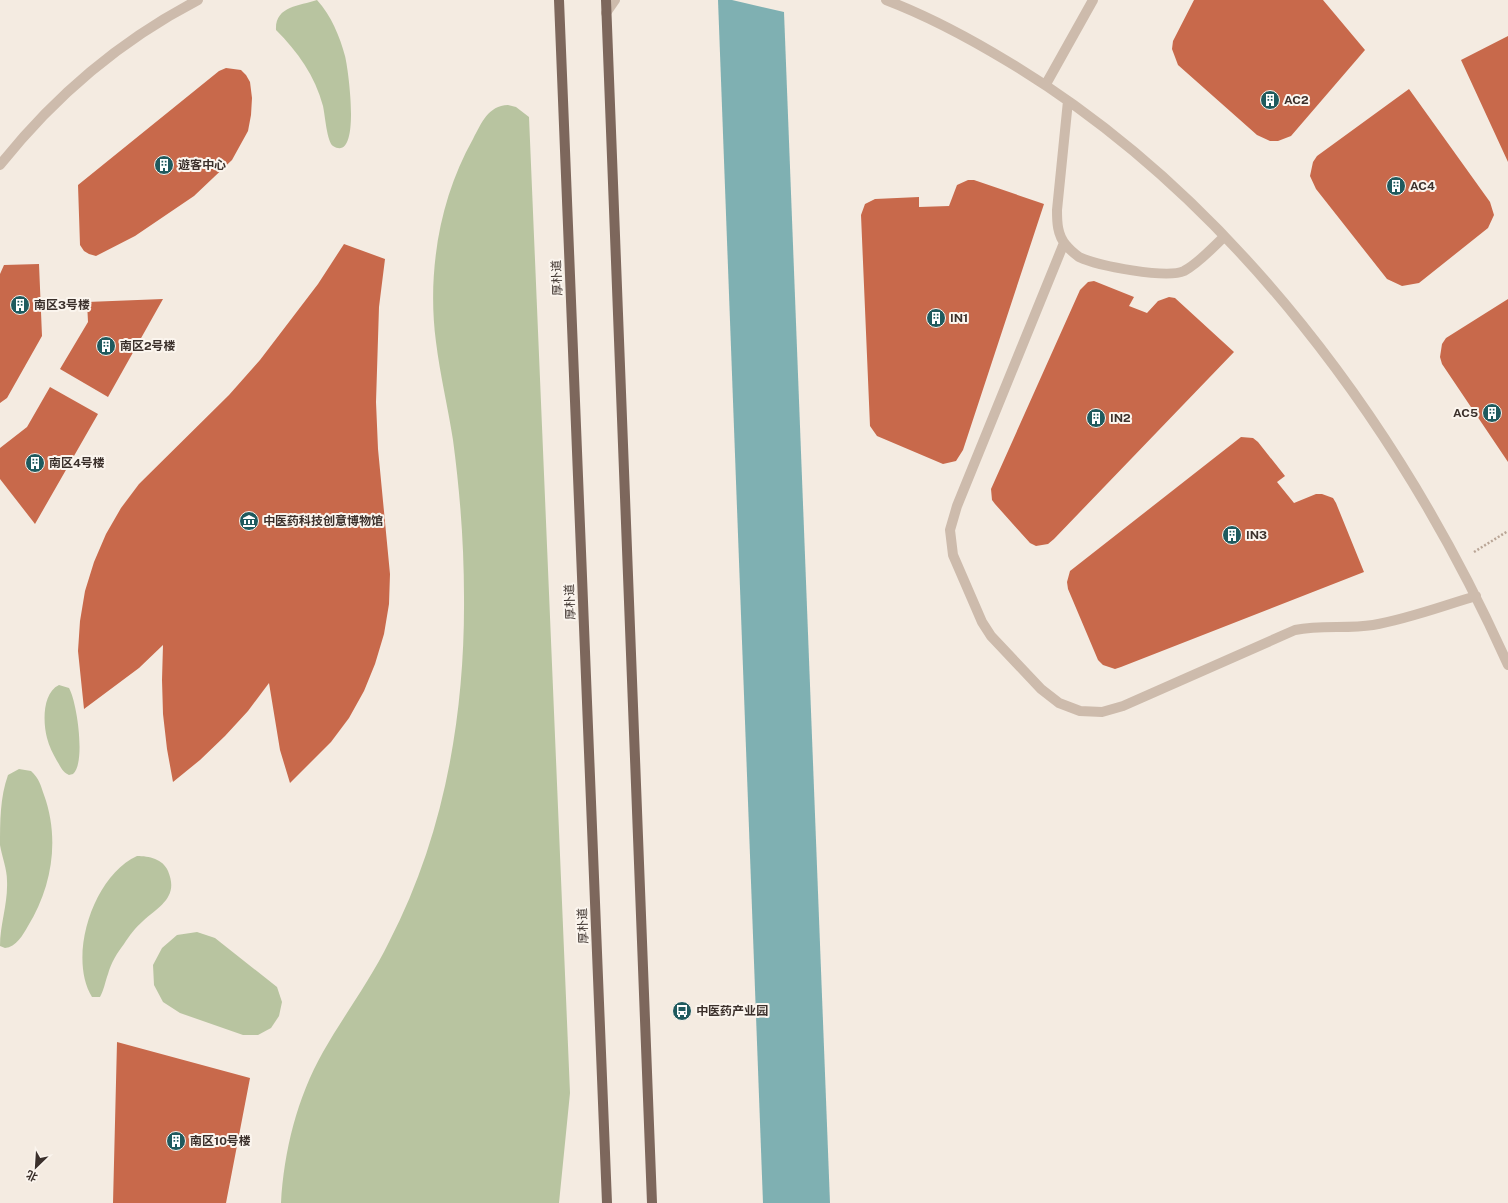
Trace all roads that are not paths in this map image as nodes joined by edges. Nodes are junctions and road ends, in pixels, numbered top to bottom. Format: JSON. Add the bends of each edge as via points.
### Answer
{"nodes":[{"id":1,"x":198,"y":0,"type":"edge"},
{"id":2,"x":559,"y":0,"type":"edge"},
{"id":3,"x":606,"y":0,"type":"edge"},
{"id":4,"x":615,"y":0,"type":"edge"},
{"id":5,"x":886,"y":0,"type":"edge"},
{"id":6,"x":1093,"y":0,"type":"edge"},
{"id":7,"x":606,"y":13,"type":"junction"},
{"id":8,"x":1046,"y":84,"type":"junction"},
{"id":9,"x":1068,"y":101,"type":"junction"},
{"id":10,"x":0,"y":165,"type":"edge"},
{"id":11,"x":1224,"y":237,"type":"junction"},
{"id":12,"x":1064,"y":244,"type":"junction"},
{"id":13,"x":1476,"y":596,"type":"junction"},
{"id":14,"x":1508,"y":665,"type":"edge"},
{"id":15,"x":607,"y":1203,"type":"edge"},
{"id":16,"x":652,"y":1203,"type":"edge"}],
"edges":[{"from":1,"to":10,"type":"street","via":[[138,36],[95,67],[19,141]]},
{"from":2,"to":15,"type":"main road","name":"厚朴道"},
{"from":3,"to":7,"type":"main road"},
{"from":4,"to":7,"type":"street"},
{"from":5,"to":8,"type":"street","via":[[976,42]]},
{"from":6,"to":8,"type":"street"},
{"from":7,"to":16,"type":"main road"},
{"from":8,"to":9,"type":"street"},
{"from":9,"to":11,"type":"street","via":[[1111,133],[1172,186]]},
{"from":9,"to":12,"type":"street","via":[[1057,210],[1057,227]]},
{"from":11,"to":12,"type":"street","via":[[1184,271],[1171,274],[1094,262],[1078,256]]},
{"from":11,"to":13,"type":"street","via":[[1285,304],[1377,428],[1417,489]]},
{"from":12,"to":13,"type":"street","via":[[955,512],[950,530],[953,555],[982,622],[991,636],[1041,689],[1073,708],[1102,712],[1124,706],[1294,630],[1372,625]]},
{"from":13,"to":14,"type":"street"}]}
